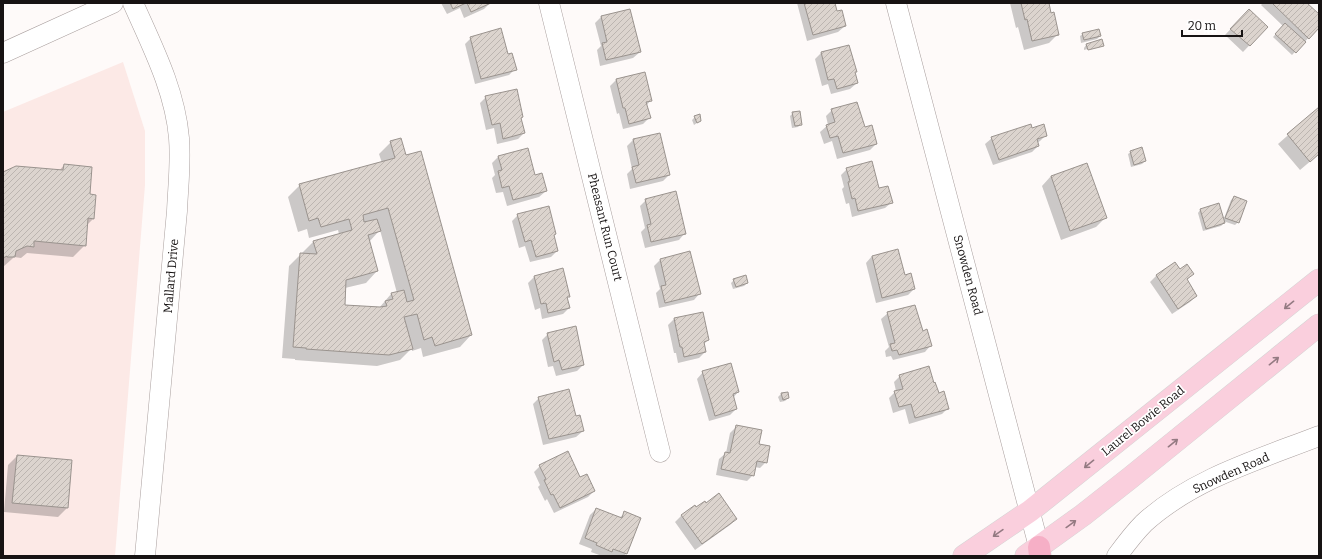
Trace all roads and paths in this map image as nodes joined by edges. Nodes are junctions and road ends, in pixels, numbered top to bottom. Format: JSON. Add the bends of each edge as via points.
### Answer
{"nodes":[{"id":1,"x":113,"y":3,"type":"edge"},
{"id":2,"x":133,"y":3,"type":"edge"},
{"id":3,"x":549,"y":3,"type":"edge"},
{"id":4,"x":896,"y":3,"type":"edge"},
{"id":5,"x":3,"y":53,"type":"edge"},
{"id":6,"x":1319,"y":280,"type":"edge"},
{"id":7,"x":1319,"y":325,"type":"edge"},
{"id":8,"x":1319,"y":436,"type":"edge"},
{"id":9,"x":660,"y":452,"type":"dead end"},
{"id":10,"x":1030,"y":511,"type":"junction"},
{"id":11,"x":1035,"y":553,"type":"edge"},
{"id":12,"x":145,"y":556,"type":"edge"},
{"id":13,"x":964,"y":556,"type":"edge"},
{"id":14,"x":1116,"y":556,"type":"edge"}],
"edges":[{"from":1,"to":5,"type":"street"},
{"from":2,"to":12,"type":"street","name":"Mallard Drive","via":[[166,80],[179,137],[177,211]]},
{"from":3,"to":9,"type":"street","name":"Pheasant Run Court"},
{"from":4,"to":10,"type":"street","name":"Snowden Road"},
{"from":6,"to":10,"type":"main road","name":"Laurel Bowie Road","one_way":true},
{"from":11,"to":7,"type":"main road","one_way":true},
{"from":8,"to":14,"type":"street","name":"Snowden Road","via":[[1200,484],[1144,523]]},
{"from":10,"to":11,"type":"street","name":"Snowden Road"},
{"from":10,"to":13,"type":"main road","name":"Laurel Bowie Road","one_way":true}]}
